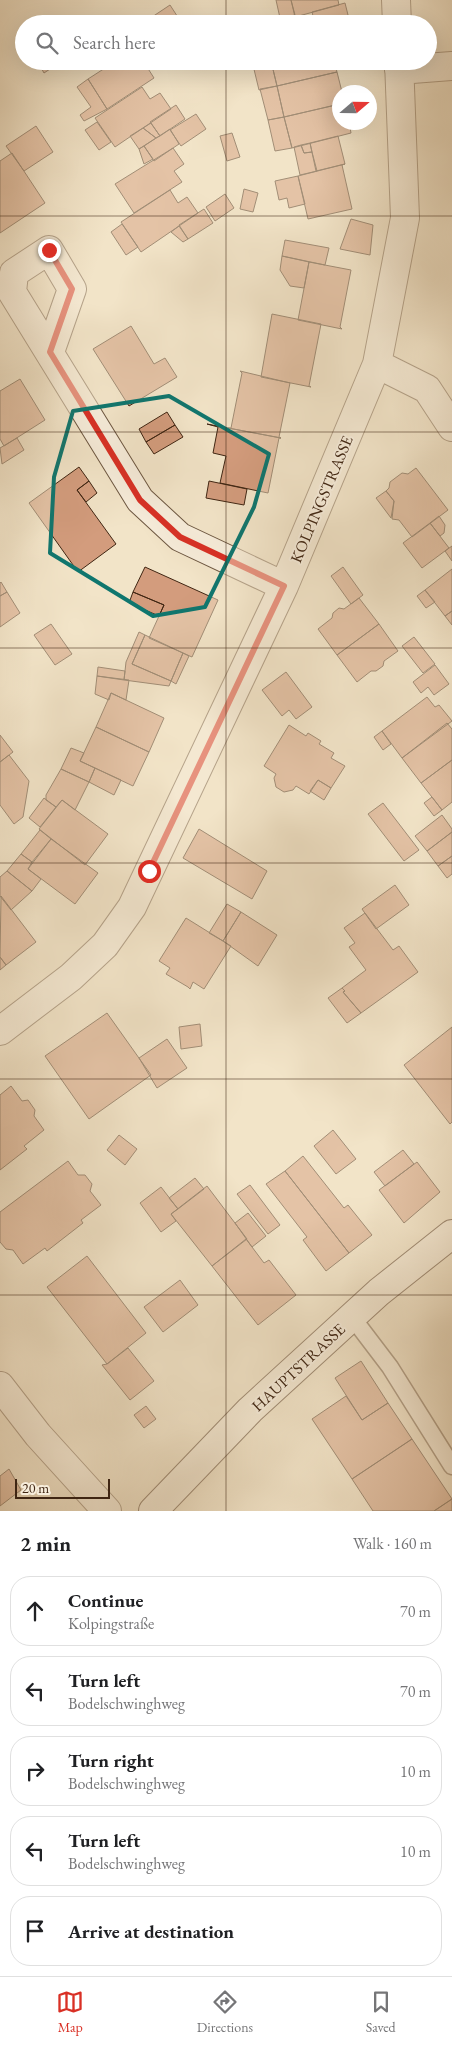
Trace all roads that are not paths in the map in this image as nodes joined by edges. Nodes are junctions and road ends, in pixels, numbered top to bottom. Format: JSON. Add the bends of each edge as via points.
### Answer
{"nodes":[{"id":1,"x":396,"y":0,"type":"edge"},
{"id":2,"x":397,"y":15,"type":"edge"},
{"id":3,"x":437,"y":66,"type":"edge"},
{"id":4,"x":452,"y":66,"type":"edge"},
{"id":5,"x":399,"y":70,"type":"edge"},
{"id":6,"x":50,"y":352,"type":"dead end"},
{"id":7,"x":377,"y":364,"type":"junction"},
{"id":8,"x":452,"y":428,"type":"edge"},
{"id":9,"x":284,"y":586,"type":"junction"},
{"id":10,"x":0,"y":1031,"type":"edge"},
{"id":11,"x":452,"y":1234,"type":"edge"},
{"id":12,"x":352,"y":1317,"type":"junction"},
{"id":13,"x":0,"y":1386,"type":"edge"},
{"id":14,"x":452,"y":1466,"type":"edge"},
{"id":15,"x":108,"y":1511,"type":"edge"},
{"id":16,"x":153,"y":1511,"type":"edge"}],
"edges":[{"from":1,"to":2,"type":"street"},
{"from":3,"to":4,"type":"street"},
{"from":5,"to":7,"type":"street","name":"KOLPINGSTRASSE","via":[[405,218]]},
{"from":6,"to":9,"type":"street","via":[[140,500],[180,537]]},
{"from":7,"to":8,"type":"street","via":[[427,389]]},
{"from":7,"to":9,"type":"street","name":"KOLPINGSTRASSE"},
{"from":9,"to":10,"type":"street","name":"KOLPINGSTRASSE","via":[[132,907],[98,951],[71,977]]},
{"from":11,"to":12,"type":"street","name":"HAUPTSTRASSE"},
{"from":12,"to":14,"type":"lane","via":[[390,1367]]},
{"from":12,"to":16,"type":"street","name":"HAUPTSTRASSE","via":[[250,1410]]},
{"from":13,"to":15,"type":"street","via":[[38,1435]]}]}
